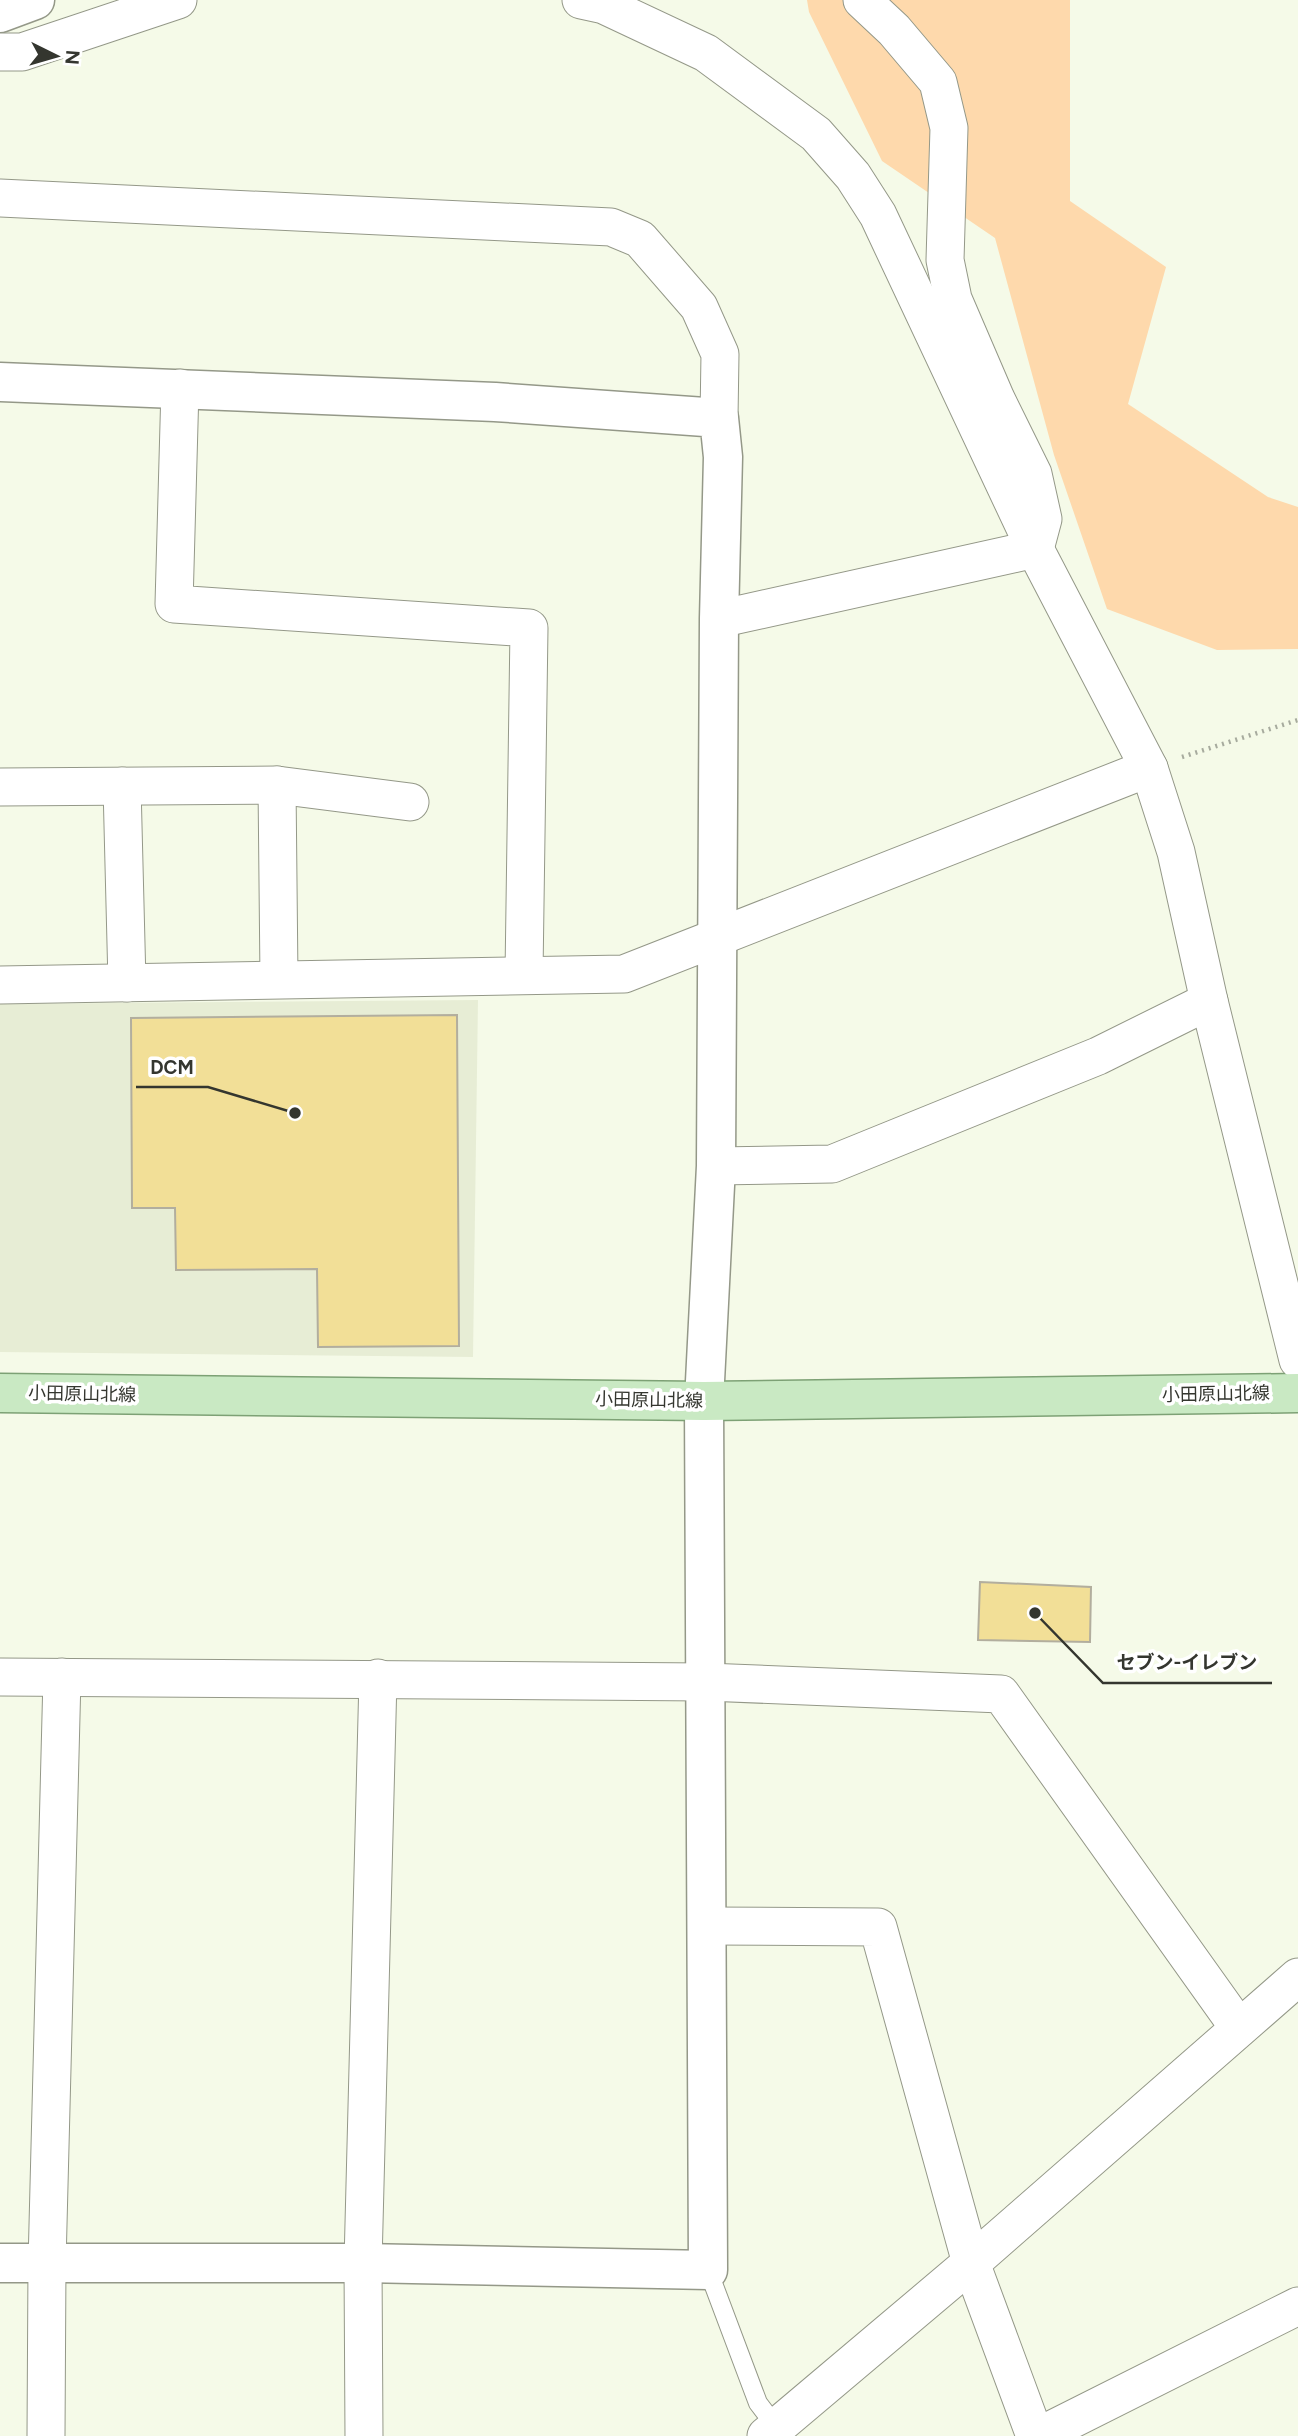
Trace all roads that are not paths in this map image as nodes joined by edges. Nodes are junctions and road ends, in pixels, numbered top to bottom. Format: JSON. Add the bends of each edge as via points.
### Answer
{"nodes":[{"id":1,"x":35,"y":0,"type":"edge"},
{"id":2,"x":178,"y":0,"type":"edge"},
{"id":3,"x":582,"y":0,"type":"edge"},
{"id":4,"x":862,"y":0,"type":"edge"},
{"id":5,"x":0,"y":13,"type":"edge"},
{"id":6,"x":0,"y":52,"type":"edge"},
{"id":7,"x":0,"y":198,"type":"edge"},
{"id":8,"x":0,"y":382,"type":"edge"},
{"id":9,"x":180,"y":388,"type":"junction"},
{"id":10,"x":719,"y":418,"type":"junction"},
{"id":11,"x":1035,"y":549,"type":"junction"},
{"id":12,"x":719,"y":619,"type":"junction"},
{"id":13,"x":1149,"y":768,"type":"junction"},
{"id":14,"x":277,"y":785,"type":"junction"},
{"id":15,"x":122,"y":786,"type":"junction"},
{"id":16,"x":0,"y":787,"type":"edge"},
{"id":17,"x":410,"y":802,"type":"dead end"},
{"id":18,"x":717,"y":939,"type":"junction"},
{"id":19,"x":524,"y":974,"type":"junction"},
{"id":20,"x":279,"y":979,"type":"junction"},
{"id":21,"x":127,"y":984,"type":"junction"},
{"id":22,"x":0,"y":985,"type":"edge"},
{"id":23,"x":1209,"y":1000,"type":"junction"},
{"id":24,"x":716,"y":1166,"type":"junction"},
{"id":25,"x":1298,"y":1360,"type":"edge"},
{"id":26,"x":0,"y":1393,"type":"edge"},
{"id":27,"x":1298,"y":1393,"type":"edge"},
{"id":28,"x":704,"y":1401,"type":"junction"},
{"id":29,"x":62,"y":1676,"type":"junction"},
{"id":30,"x":0,"y":1677,"type":"edge"},
{"id":31,"x":378,"y":1678,"type":"junction"},
{"id":32,"x":706,"y":1682,"type":"junction"},
{"id":33,"x":708,"y":1926,"type":"junction"},
{"id":34,"x":1298,"y":1977,"type":"edge"},
{"id":35,"x":1239,"y":2028,"type":"junction"},
{"id":36,"x":0,"y":2263,"type":"edge"},
{"id":37,"x":363,"y":2263,"type":"junction"},
{"id":38,"x":971,"y":2263,"type":"junction"},
{"id":39,"x":47,"y":2264,"type":"junction"},
{"id":40,"x":708,"y":2270,"type":"junction"},
{"id":41,"x":1298,"y":2306,"type":"edge"},
{"id":42,"x":775,"y":2433,"type":"edge"},
{"id":43,"x":46,"y":2436,"type":"edge"},
{"id":44,"x":364,"y":2436,"type":"edge"},
{"id":45,"x":1037,"y":2436,"type":"edge"}],
"edges":[{"from":1,"to":5,"type":"street"},
{"from":2,"to":6,"type":"street","via":[[22,52]]},
{"from":3,"to":11,"type":"street","via":[[604,5],[706,53],[816,134],[853,176],[878,215]]},
{"from":4,"to":11,"type":"street","via":[[938,82],[949,128],[945,260],[953,299],[1033,474],[1043,519]]},
{"from":7,"to":10,"type":"street","via":[[611,227],[640,239],[699,307],[720,354]]},
{"from":8,"to":9,"type":"street"},
{"from":9,"to":10,"type":"street","via":[[495,402]]},
{"from":9,"to":19,"type":"street","via":[[174,604],[528,628]]},
{"from":10,"to":12,"type":"street","via":[[723,457]]},
{"from":11,"to":12,"type":"street"},
{"from":11,"to":13,"type":"street"},
{"from":12,"to":18,"type":"street"},
{"from":13,"to":18,"type":"street"},
{"from":13,"to":23,"type":"street","via":[[1176,852]]},
{"from":14,"to":15,"type":"street"},
{"from":14,"to":17,"type":"street"},
{"from":14,"to":20,"type":"street"},
{"from":15,"to":16,"type":"street"},
{"from":15,"to":21,"type":"street"},
{"from":18,"to":19,"type":"street","via":[[624,974]]},
{"from":18,"to":24,"type":"street"},
{"from":19,"to":20,"type":"street"},
{"from":20,"to":21,"type":"street"},
{"from":21,"to":22,"type":"street"},
{"from":23,"to":24,"type":"street","via":[[1098,1056],[832,1164]]},
{"from":23,"to":25,"type":"street"},
{"from":24,"to":28,"type":"street"},
{"from":26,"to":28,"type":"main road","name":"小田原山北線"},
{"from":27,"to":28,"type":"main road","name":"小田原山北線"},
{"from":28,"to":32,"type":"street"},
{"from":29,"to":30,"type":"street"},
{"from":29,"to":31,"type":"street"},
{"from":29,"to":39,"type":"street"},
{"from":31,"to":32,"type":"street"},
{"from":31,"to":37,"type":"street"},
{"from":32,"to":33,"type":"street"},
{"from":32,"to":35,"type":"street","via":[[1000,1694]]},
{"from":33,"to":38,"type":"street","via":[[878,1927]]},
{"from":33,"to":40,"type":"street"},
{"from":34,"to":35,"type":"street"},
{"from":35,"to":38,"type":"street"},
{"from":36,"to":39,"type":"street"},
{"from":37,"to":39,"type":"street"},
{"from":37,"to":40,"type":"street"},
{"from":37,"to":44,"type":"street"},
{"from":38,"to":42,"type":"street"},
{"from":38,"to":45,"type":"street"},
{"from":39,"to":43,"type":"street"},
{"from":40,"to":42,"type":"lane","via":[[758,2403]]},
{"from":41,"to":45,"type":"street"}]}
